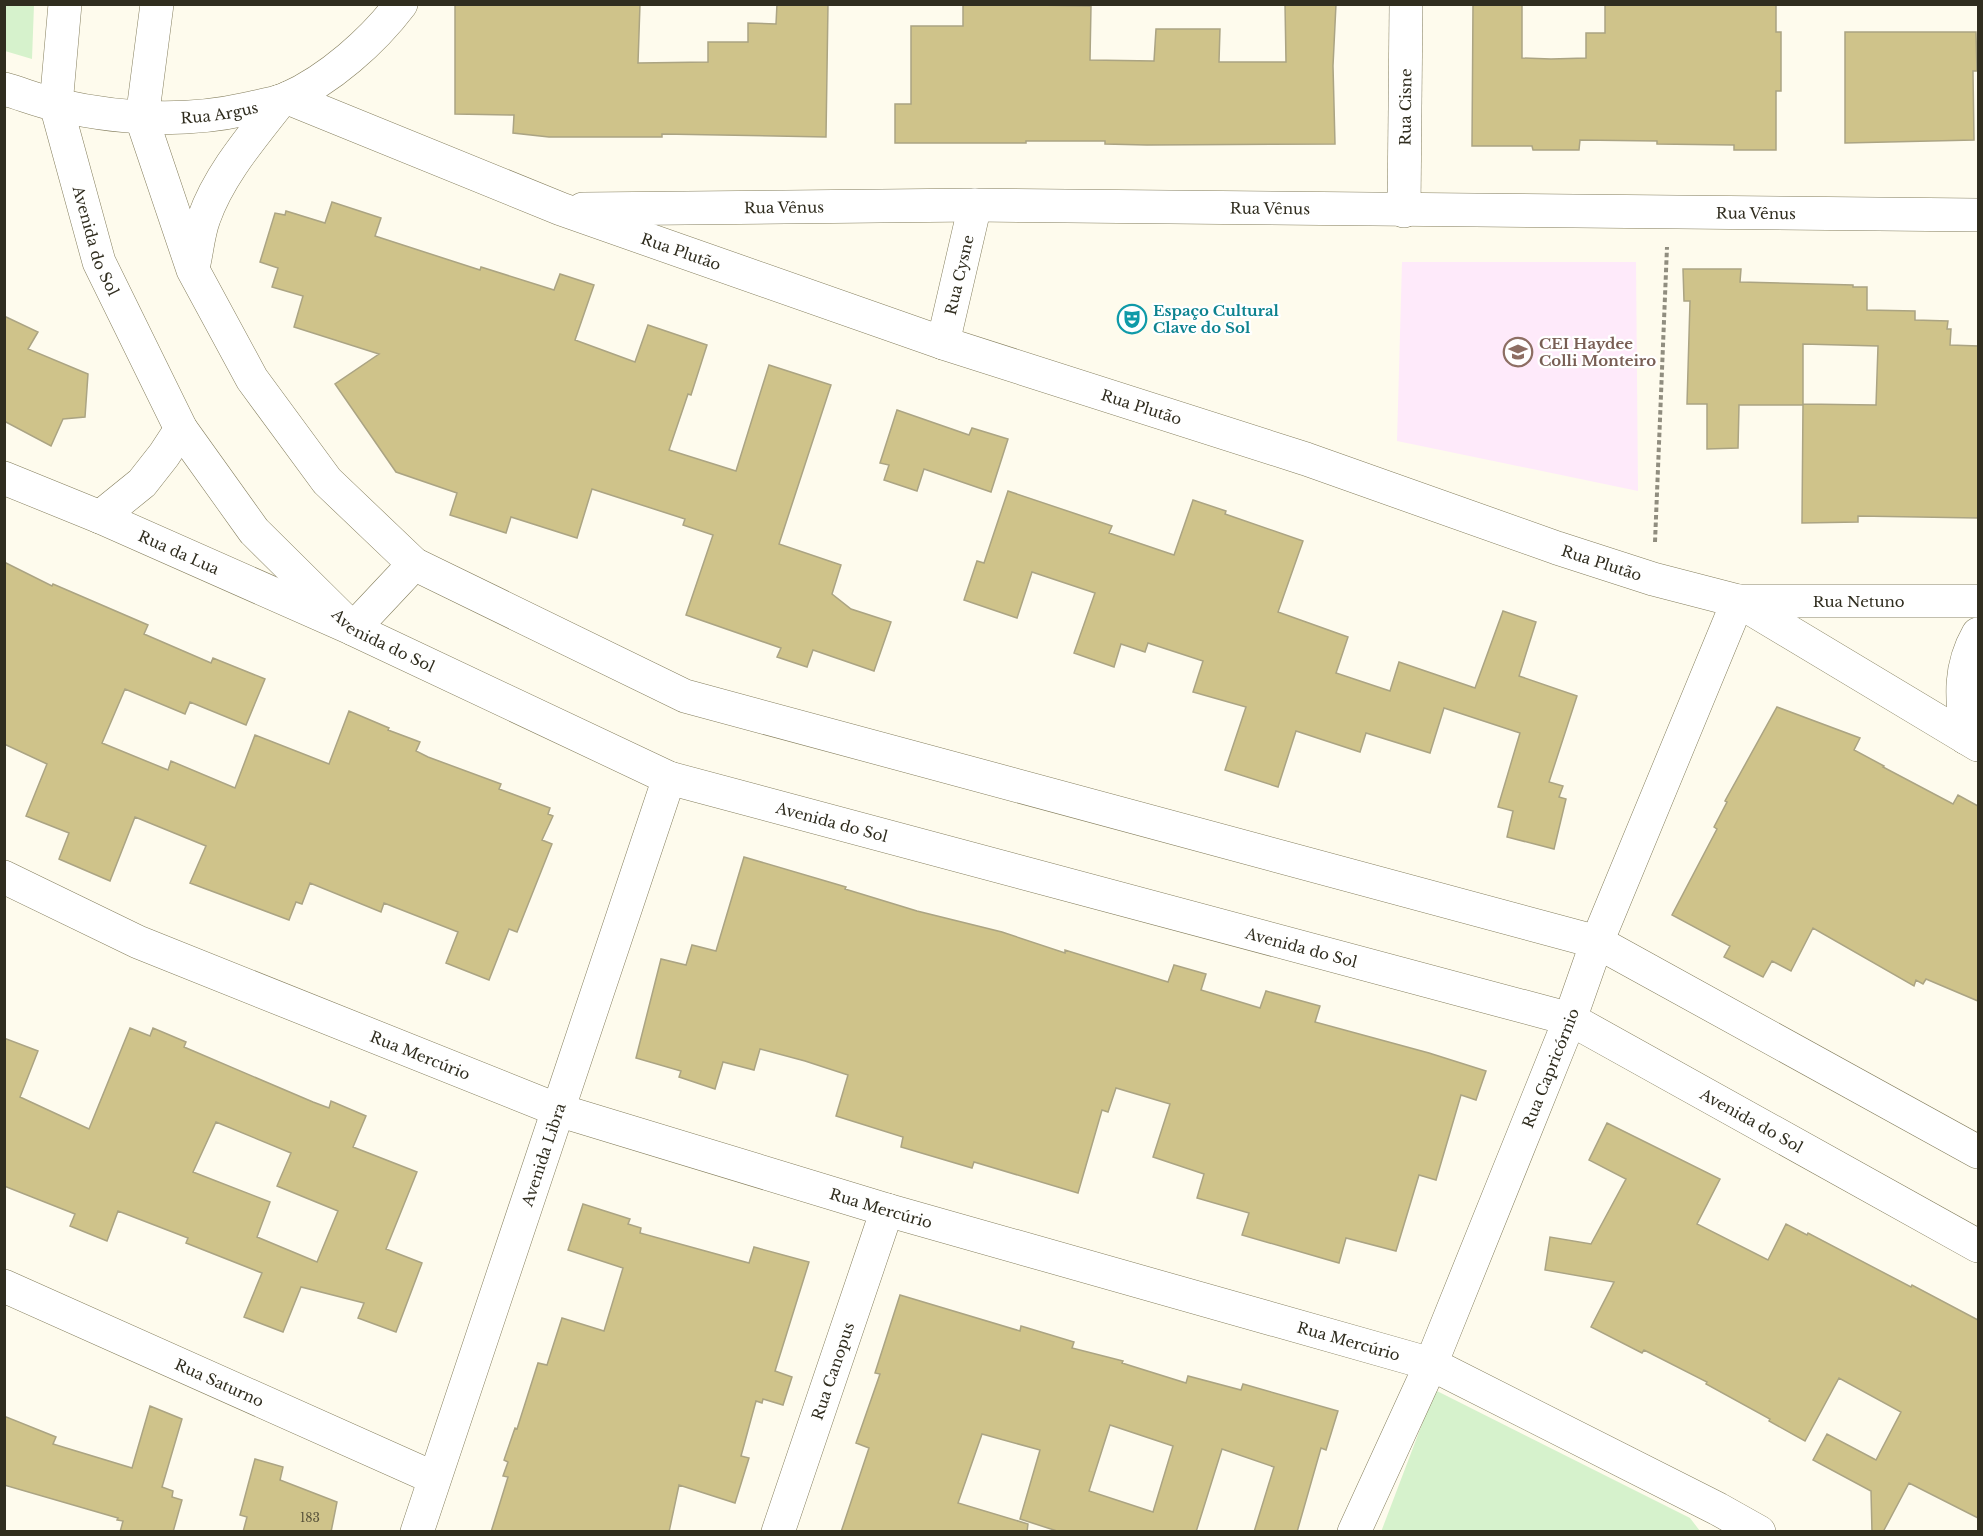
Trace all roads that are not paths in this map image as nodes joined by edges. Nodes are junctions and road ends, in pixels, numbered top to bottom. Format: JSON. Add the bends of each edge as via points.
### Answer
{"nodes":[{"id":1,"x":65,"y":4,"type":"edge"},
{"id":2,"x":157,"y":4,"type":"edge"},
{"id":3,"x":401,"y":4,"type":"edge"},
{"id":4,"x":1406,"y":4,"type":"edge"},
{"id":5,"x":4,"y":89,"type":"edge"},
{"id":6,"x":284,"y":100,"type":"junction"},
{"id":7,"x":56,"y":105,"type":"junction"},
{"id":8,"x":142,"y":119,"type":"junction"},
{"id":9,"x":975,"y":205,"type":"junction"},
{"id":10,"x":561,"y":209,"type":"junction"},
{"id":11,"x":1404,"y":211,"type":"junction"},
{"id":12,"x":1978,"y":215,"type":"edge"},
{"id":13,"x":193,"y":270,"type":"junction"},
{"id":14,"x":943,"y":343,"type":"junction"},
{"id":15,"x":181,"y":429,"type":"junction"},
{"id":16,"x":4,"y":478,"type":"edge"},
{"id":17,"x":100,"y":517,"type":"junction"},
{"id":18,"x":414,"y":564,"type":"junction"},
{"id":19,"x":1738,"y":601,"type":"junction"},
{"id":20,"x":1978,"y":601,"type":"edge"},
{"id":21,"x":353,"y":629,"type":"junction"},
{"id":22,"x":1978,"y":634,"type":"edge"},
{"id":23,"x":1972,"y":741,"type":"edge"},
{"id":24,"x":669,"y":778,"type":"junction"},
{"id":25,"x":4,"y":877,"type":"edge"},
{"id":26,"x":1597,"y":942,"type":"junction"},
{"id":27,"x":1570,"y":1019,"type":"junction"},
{"id":28,"x":558,"y":1110,"type":"junction"},
{"id":29,"x":1978,"y":1152,"type":"edge"},
{"id":30,"x":887,"y":1210,"type":"junction"},
{"id":31,"x":1978,"y":1246,"type":"edge"},
{"id":32,"x":4,"y":1286,"type":"edge"},
{"id":33,"x":1431,"y":1364,"type":"junction"},
{"id":34,"x":434,"y":1478,"type":"junction"},
{"id":35,"x":1720,"y":1520,"type":"edge"},
{"id":36,"x":417,"y":1532,"type":"edge"},
{"id":37,"x":777,"y":1532,"type":"edge"},
{"id":38,"x":1354,"y":1532,"type":"edge"},
{"id":39,"x":1759,"y":1532,"type":"edge"}],
"edges":[{"from":1,"to":7,"type":"street","name":"Avenida do Sol"},
{"from":2,"to":8,"type":"street"},
{"from":3,"to":6,"type":"street","name":"Rua Argus","via":[[357,52]]},
{"from":4,"to":11,"type":"street","name":"Rua Cisne"},
{"from":5,"to":7,"type":"street","name":"Rua Argus"},
{"from":6,"to":8,"type":"street","name":"Rua Argus","via":[[216,116]]},
{"from":6,"to":10,"type":"street","name":"Rua Plutão"},
{"from":6,"to":13,"type":"street","via":[[242,150],[219,187],[204,218]]},
{"from":7,"to":8,"type":"street","name":"Rua Argus"},
{"from":7,"to":15,"type":"street","name":"Avenida do Sol","via":[[99,262]]},
{"from":8,"to":13,"type":"street"},
{"from":9,"to":10,"type":"street","name":"Rua Vênus"},
{"from":9,"to":11,"type":"street","name":"Rua Vênus"},
{"from":9,"to":14,"type":"street","name":"Rua Cysne"},
{"from":10,"to":14,"type":"street","name":"Rua Plutão"},
{"from":11,"to":12,"type":"street","name":"Rua Vênus"},
{"from":13,"to":18,"type":"street","via":[[252,379],[327,481]]},
{"from":14,"to":19,"type":"street","name":"Rua Plutão","via":[[1306,459],[1557,548]]},
{"from":15,"to":17,"type":"street","via":[[142,483]]},
{"from":15,"to":21,"type":"street","name":"Avenida do Sol","via":[[254,531]]},
{"from":16,"to":17,"type":"street","name":"Rua da Lua"},
{"from":17,"to":21,"type":"street","name":"Rua da Lua"},
{"from":18,"to":21,"type":"street"},
{"from":18,"to":26,"type":"street","via":[[685,696]]},
{"from":19,"to":20,"type":"street","name":"Rua Netuno"},
{"from":19,"to":23,"type":"street","name":"Rua Plutão"},
{"from":19,"to":26,"type":"street","name":"Rua Capricórnio"},
{"from":21,"to":24,"type":"street","name":"Avenida do Sol"},
{"from":22,"to":23,"type":"street","via":[[1961,687]]},
{"from":24,"to":27,"type":"street","name":"Avenida do Sol"},
{"from":24,"to":28,"type":"street","name":"Avenida Libra"},
{"from":25,"to":28,"type":"street","name":"Rua Mercúrio","via":[[138,942]]},
{"from":26,"to":27,"type":"street","name":"Rua Capricórnio"},
{"from":26,"to":29,"type":"street"},
{"from":27,"to":31,"type":"street","name":"Avenida do Sol"},
{"from":27,"to":33,"type":"street","name":"Rua Capricórnio"},
{"from":28,"to":30,"type":"street","name":"Rua Mercúrio"},
{"from":28,"to":34,"type":"street","name":"Avenida Libra"},
{"from":30,"to":33,"type":"street","name":"Rua Mercúrio"},
{"from":30,"to":37,"type":"street","name":"Rua Canopus"},
{"from":32,"to":34,"type":"street","name":"Rua Saturno"},
{"from":33,"to":35,"type":"street","name":"Rua Mercúrio"},
{"from":33,"to":38,"type":"street","name":"Rua Capricórnio"},
{"from":34,"to":36,"type":"street","name":"Avenida Libra"},
{"from":35,"to":39,"type":"street","name":"Rua Mercúrio"}]}
